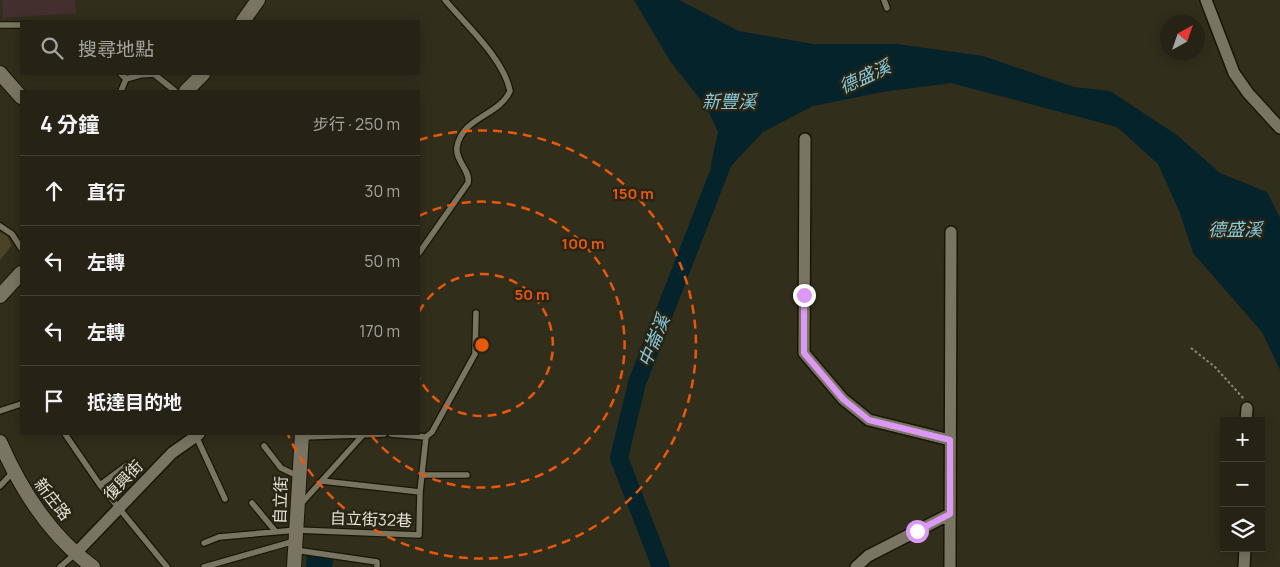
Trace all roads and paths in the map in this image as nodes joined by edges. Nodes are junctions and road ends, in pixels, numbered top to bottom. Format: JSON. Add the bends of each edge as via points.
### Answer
{"nodes":[{"id":1,"x":258,"y":0,"type":"edge"},
{"id":2,"x":444,"y":0,"type":"edge"},
{"id":3,"x":884,"y":0,"type":"edge"},
{"id":4,"x":1206,"y":0,"type":"edge"},
{"id":5,"x":887,"y":8,"type":"dead end"},
{"id":6,"x":244,"y":20,"type":"edge"},
{"id":7,"x":0,"y":25,"type":"edge"},
{"id":8,"x":20,"y":25,"type":"edge"},
{"id":9,"x":0,"y":73,"type":"edge"},
{"id":10,"x":122,"y":75,"type":"edge"},
{"id":11,"x":140,"y":75,"type":"edge"},
{"id":12,"x":155,"y":75,"type":"edge"},
{"id":13,"x":202,"y":75,"type":"edge"},
{"id":14,"x":126,"y":79,"type":"junction"},
{"id":15,"x":121,"y":90,"type":"edge"},
{"id":16,"x":174,"y":90,"type":"edge"},
{"id":17,"x":187,"y":90,"type":"edge"},
{"id":18,"x":20,"y":96,"type":"edge"},
{"id":19,"x":1280,"y":128,"type":"edge"},
{"id":20,"x":805,"y":138,"type":"dead end"},
{"id":21,"x":0,"y":226,"type":"edge"},
{"id":22,"x":951,"y":232,"type":"dead end"},
{"id":23,"x":20,"y":246,"type":"edge"},
{"id":24,"x":420,"y":252,"type":"edge"},
{"id":25,"x":20,"y":275,"type":"edge"},
{"id":26,"x":0,"y":296,"type":"edge"},
{"id":27,"x":476,"y":313,"type":"dead end"},
{"id":28,"x":1191,"y":348,"type":"dead end"},
{"id":29,"x":20,"y":404,"type":"edge"},
{"id":30,"x":1247,"y":408,"type":"joint"},
{"id":31,"x":0,"y":411,"type":"edge"},
{"id":32,"x":1246,"y":417,"type":"edge"},
{"id":33,"x":66,"y":435,"type":"edge"},
{"id":34,"x":198,"y":435,"type":"edge"},
{"id":35,"x":370,"y":435,"type":"edge"},
{"id":36,"x":403,"y":435,"type":"edge"},
{"id":37,"x":302,"y":436,"type":"edge"},
{"id":38,"x":362,"y":436,"type":"junction"},
{"id":39,"x":426,"y":437,"type":"junction"},
{"id":40,"x":950,"y":440,"type":"junction"},
{"id":41,"x":0,"y":442,"type":"edge"},
{"id":42,"x":264,"y":446,"type":"dead end"},
{"id":43,"x":127,"y":465,"type":"dead end"},
{"id":44,"x":13,"y":472,"type":"junction"},
{"id":45,"x":422,"y":475,"type":"junction"},
{"id":46,"x":467,"y":475,"type":"dead end"},
{"id":47,"x":298,"y":476,"type":"junction"},
{"id":48,"x":322,"y":481,"type":"junction"},
{"id":49,"x":100,"y":485,"type":"junction"},
{"id":50,"x":0,"y":486,"type":"edge"},
{"id":51,"x":420,"y":492,"type":"junction"},
{"id":52,"x":225,"y":499,"type":"dead end"},
{"id":53,"x":252,"y":503,"type":"dead end"},
{"id":54,"x":120,"y":508,"type":"junction"},
{"id":55,"x":296,"y":509,"type":"junction"},
{"id":56,"x":950,"y":514,"type":"junction"},
{"id":57,"x":276,"y":532,"type":"junction"},
{"id":58,"x":296,"y":540,"type":"junction"},
{"id":59,"x":204,"y":543,"type":"dead end"},
{"id":60,"x":1245,"y":552,"type":"edge"},
{"id":61,"x":75,"y":554,"type":"junction"},
{"id":62,"x":213,"y":566,"type":"edge"},
{"id":63,"x":60,"y":567,"type":"edge"},
{"id":64,"x":93,"y":567,"type":"edge"},
{"id":65,"x":167,"y":567,"type":"edge"},
{"id":66,"x":204,"y":567,"type":"edge"},
{"id":67,"x":294,"y":567,"type":"edge"},
{"id":68,"x":378,"y":567,"type":"edge"},
{"id":69,"x":856,"y":567,"type":"edge"},
{"id":70,"x":950,"y":567,"type":"edge"},
{"id":71,"x":1244,"y":567,"type":"edge"}],
"edges":[{"from":1,"to":6,"type":"street"},
{"from":2,"to":24,"type":"lane","via":[[500,65],[508,78],[510,91],[502,104],[472,122],[463,132],[457,153],[469,176],[468,183]]},
{"from":3,"to":5,"type":"lane"},
{"from":4,"to":19,"type":"street","via":[[1234,73]]},
{"from":7,"to":8,"type":"lane"},
{"from":9,"to":18,"type":"street"},
{"from":10,"to":14,"type":"lane"},
{"from":11,"to":14,"type":"lane"},
{"from":12,"to":16,"type":"lane"},
{"from":13,"to":17,"type":"street"},
{"from":14,"to":15,"type":"lane"},
{"from":20,"to":40,"type":"street","via":[[804,353],[843,399],[869,420]]},
{"from":21,"to":23,"type":"lane","via":[[12,234]]},
{"from":22,"to":40,"type":"street"},
{"from":25,"to":26,"type":"street"},
{"from":27,"to":39,"type":"lane","name":"自立街32巷","via":[[475,354],[432,432]]},
{"from":28,"to":30,"type":"path","via":[[1215,367],[1243,398]]},
{"from":29,"to":31,"type":"lane"},
{"from":30,"to":32,"type":"street"},
{"from":33,"to":49,"type":"lane"},
{"from":34,"to":52,"type":"lane"},
{"from":34,"to":54,"type":"street","name":"復興街","via":[[172,453]]},
{"from":35,"to":38,"type":"lane"},
{"from":36,"to":39,"type":"lane"},
{"from":37,"to":38,"type":"lane"},
{"from":37,"to":47,"type":"street","name":"自立街"},
{"from":38,"to":48,"type":"lane"},
{"from":39,"to":45,"type":"lane","name":"自立街32巷"},
{"from":40,"to":56,"type":"street"},
{"from":41,"to":44,"type":"street","name":"新庄路"},
{"from":42,"to":47,"type":"lane","via":[[281,468]]},
{"from":43,"to":49,"type":"lane"},
{"from":44,"to":50,"type":"lane"},
{"from":44,"to":61,"type":"street","name":"新庄路","via":[[37,509]]},
{"from":45,"to":46,"type":"lane"},
{"from":45,"to":51,"type":"lane","name":"自立街32巷"},
{"from":47,"to":55,"type":"street","name":"自立街"},
{"from":48,"to":51,"type":"lane"},
{"from":48,"to":55,"type":"lane"},
{"from":49,"to":54,"type":"lane"},
{"from":51,"to":58,"type":"lane","name":"自立街32巷","via":[[419,536]]},
{"from":53,"to":57,"type":"lane"},
{"from":54,"to":61,"type":"street","name":"復興街"},
{"from":54,"to":65,"type":"lane"},
{"from":55,"to":58,"type":"street","name":"自立街"},
{"from":56,"to":69,"type":"street","via":[[868,556]]},
{"from":56,"to":70,"type":"street"},
{"from":57,"to":58,"type":"lane"},
{"from":57,"to":59,"type":"lane","via":[[219,537]]},
{"from":58,"to":62,"type":"lane"},
{"from":58,"to":67,"type":"street","name":"自立街"},
{"from":58,"to":68,"type":"lane","via":[[377,562]]},
{"from":60,"to":71,"type":"street"},
{"from":61,"to":63,"type":"lane"},
{"from":61,"to":64,"type":"street","name":"新庄路"},
{"from":62,"to":66,"type":"lane"}]}
